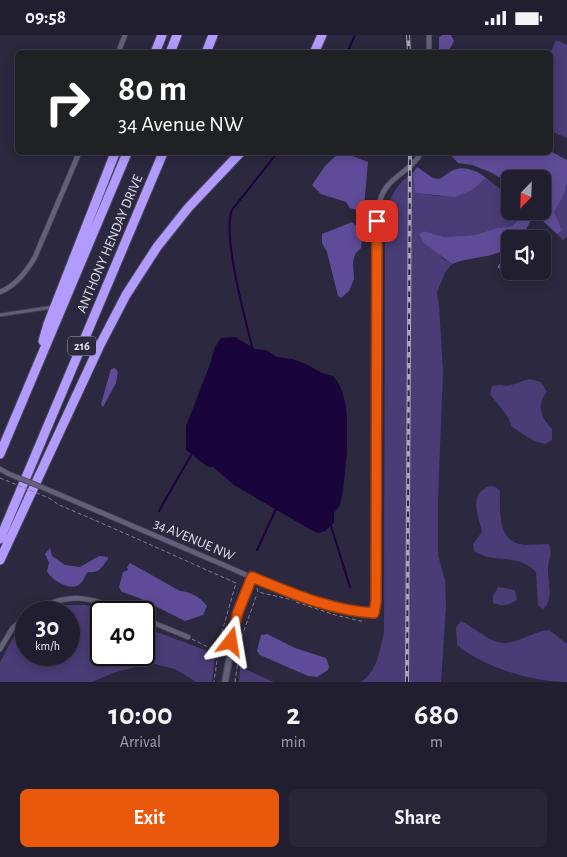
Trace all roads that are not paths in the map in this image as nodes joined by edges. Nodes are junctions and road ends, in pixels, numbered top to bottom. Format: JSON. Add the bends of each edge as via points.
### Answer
{"nodes":[{"id":1,"x":125,"y":35,"type":"edge"},
{"id":2,"x":162,"y":35,"type":"edge"},
{"id":3,"x":177,"y":35,"type":"edge"},
{"id":4,"x":213,"y":35,"type":"edge"},
{"id":5,"x":322,"y":35,"type":"edge"},
{"id":6,"x":429,"y":35,"type":"edge"},
{"id":7,"x":119,"y":50,"type":"edge"},
{"id":8,"x":156,"y":50,"type":"edge"},
{"id":9,"x":171,"y":50,"type":"edge"},
{"id":10,"x":207,"y":50,"type":"edge"},
{"id":11,"x":315,"y":50,"type":"edge"},
{"id":12,"x":429,"y":50,"type":"edge"},
{"id":13,"x":78,"y":155,"type":"edge"},
{"id":14,"x":114,"y":155,"type":"edge"},
{"id":15,"x":127,"y":155,"type":"edge"},
{"id":16,"x":162,"y":155,"type":"edge"},
{"id":17,"x":238,"y":155,"type":"edge"},
{"id":18,"x":419,"y":155,"type":"edge"},
{"id":19,"x":0,"y":292,"type":"edge"},
{"id":20,"x":54,"y":307,"type":"junction"},
{"id":21,"x":0,"y":315,"type":"edge"},
{"id":22,"x":33,"y":375,"type":"junction"},
{"id":23,"x":0,"y":454,"type":"edge"},
{"id":24,"x":0,"y":469,"type":"edge"},
{"id":25,"x":0,"y":539,"type":"edge"},
{"id":26,"x":0,"y":560,"type":"edge"},
{"id":27,"x":252,"y":577,"type":"junction"},
{"id":28,"x":58,"y":601,"type":"edge"},
{"id":29,"x":97,"y":601,"type":"edge"},
{"id":30,"x":155,"y":624,"type":"edge"},
{"id":31,"x":15,"y":626,"type":"edge"},
{"id":32,"x":188,"y":637,"type":"road end"},
{"id":33,"x":0,"y":649,"type":"edge"},
{"id":34,"x":225,"y":682,"type":"edge"}],
"edges":[{"from":1,"to":7,"type":"street"},
{"from":2,"to":8,"type":"highway"},
{"from":3,"to":9,"type":"highway"},
{"from":4,"to":10,"type":"highway"},
{"from":5,"to":11,"type":"highway"},
{"from":6,"to":12,"type":"street"},
{"from":13,"to":19,"type":"street","via":[[35,257],[15,282]]},
{"from":14,"to":20,"type":"highway"},
{"from":15,"to":22,"type":"highway","name":"ANTHONY HENDAY DRIVE","number":"216"},
{"from":16,"to":25,"type":"highway","name":"ANTHONY HENDAY DRIVE","number":"216"},
{"from":17,"to":26,"type":"highway","via":[[157,247],[126,295]]},
{"from":18,"to":27,"type":"street","name":"34 AVENUE NW","via":[[387,185],[378,210],[374,613],[326,605]]},
{"from":20,"to":21,"type":"lane"},
{"from":20,"to":22,"type":"highway"},
{"from":22,"to":23,"type":"highway","name":"ANTHONY HENDAY DRIVE","number":"216"},
{"from":24,"to":27,"type":"street","name":"34 AVENUE NW","bridge":true},
{"from":27,"to":34,"type":"street","via":[[236,622]]},
{"from":28,"to":29,"type":"street","via":[[82,597]]},
{"from":30,"to":32,"type":"street"},
{"from":31,"to":33,"type":"street"}]}
